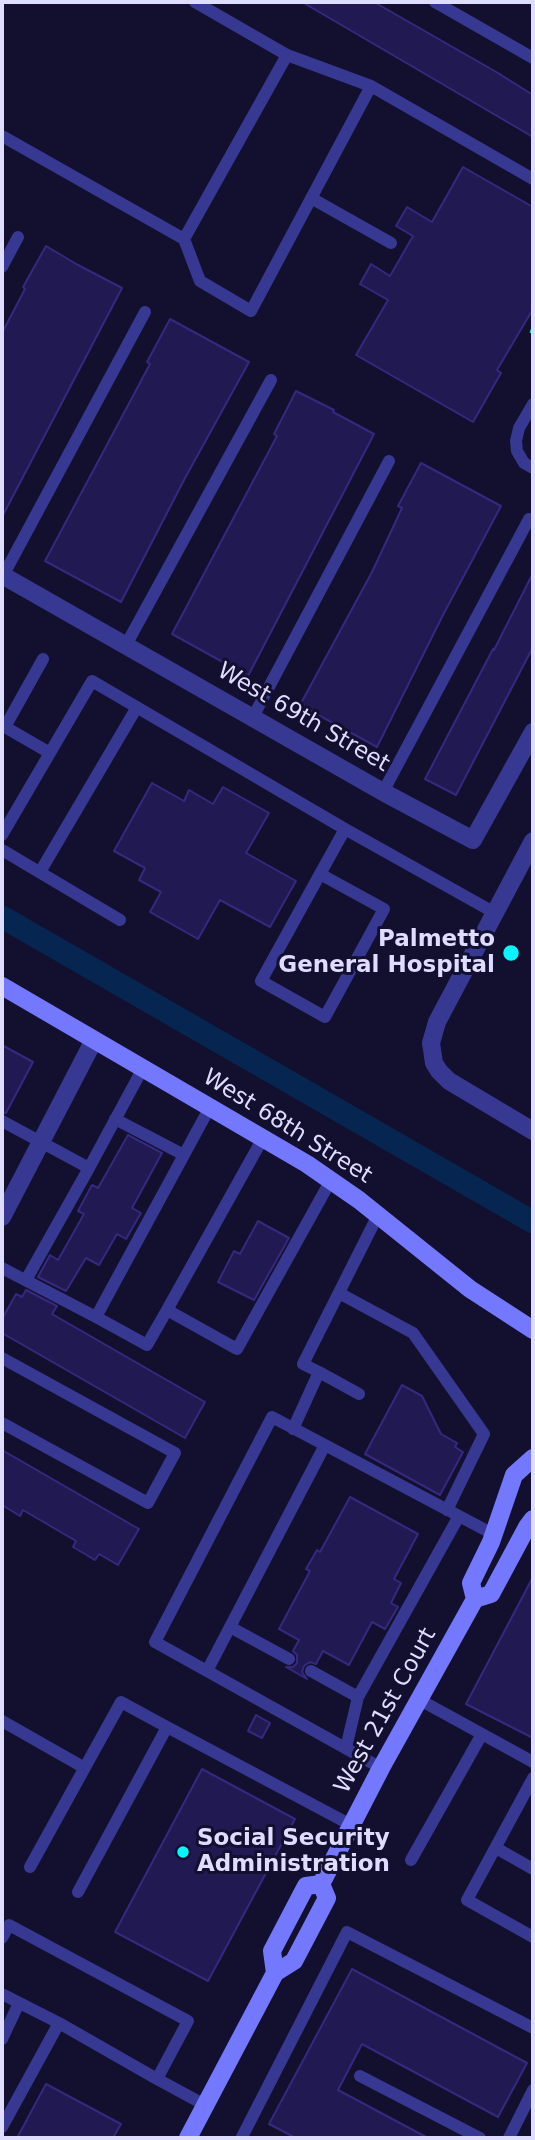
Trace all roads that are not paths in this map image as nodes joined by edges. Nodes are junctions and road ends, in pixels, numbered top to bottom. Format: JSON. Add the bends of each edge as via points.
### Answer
{"nodes":[{"id":1,"x":195,"y":2,"type":"edge"},
{"id":2,"x":435,"y":2,"type":"edge"},
{"id":3,"x":288,"y":55,"type":"junction"},
{"id":4,"x":533,"y":58,"type":"edge"},
{"id":5,"x":371,"y":86,"type":"junction"},
{"id":6,"x":2,"y":136,"type":"edge"},
{"id":7,"x":533,"y":179,"type":"edge"},
{"id":8,"x":311,"y":198,"type":"junction"},
{"id":9,"x":18,"y":237,"type":"dead end"},
{"id":10,"x":184,"y":239,"type":"junction"},
{"id":11,"x":391,"y":243,"type":"dead end"},
{"id":12,"x":2,"y":267,"type":"edge"},
{"id":13,"x":145,"y":312,"type":"dead end"},
{"id":14,"x":271,"y":380,"type":"dead end"},
{"id":15,"x":533,"y":404,"type":"edge"},
{"id":16,"x":389,"y":461,"type":"dead end"},
{"id":17,"x":533,"y":468,"type":"edge"},
{"id":18,"x":529,"y":519,"type":"dead end"},
{"id":19,"x":3,"y":576,"type":"edge"},
{"id":20,"x":126,"y":645,"type":"junction"},
{"id":21,"x":43,"y":659,"type":"dead end"},
{"id":22,"x":137,"y":707,"type":"junction"},
{"id":23,"x":253,"y":717,"type":"junction"},
{"id":24,"x":4,"y":730,"type":"edge"},
{"id":25,"x":533,"y":732,"type":"edge"},
{"id":26,"x":50,"y":753,"type":"junction"},
{"id":27,"x":383,"y":792,"type":"junction"},
{"id":28,"x":345,"y":829,"type":"junction"},
{"id":29,"x":2,"y":835,"type":"edge"},
{"id":30,"x":533,"y":841,"type":"edge"},
{"id":31,"x":2,"y":850,"type":"edge"},
{"id":32,"x":40,"y":872,"type":"junction"},
{"id":33,"x":320,"y":874,"type":"junction"},
{"id":34,"x":495,"y":913,"type":"junction"},
{"id":35,"x":120,"y":920,"type":"dead end"},
{"id":36,"x":2,"y":986,"type":"edge"},
{"id":37,"x":94,"y":1040,"type":"junction"},
{"id":38,"x":143,"y":1068,"type":"junction"},
{"id":39,"x":210,"y":1107,"type":"junction"},
{"id":40,"x":115,"y":1119,"type":"junction"},
{"id":41,"x":2,"y":1121,"type":"edge"},
{"id":42,"x":533,"y":1131,"type":"edge"},
{"id":43,"x":263,"y":1138,"type":"junction"},
{"id":44,"x":41,"y":1142,"type":"junction"},
{"id":45,"x":184,"y":1155,"type":"junction"},
{"id":46,"x":89,"y":1168,"type":"junction"},
{"id":47,"x":331,"y":1180,"type":"junction"},
{"id":48,"x":378,"y":1215,"type":"junction"},
{"id":49,"x":2,"y":1217,"type":"edge"},
{"id":50,"x":2,"y":1268,"type":"edge"},
{"id":51,"x":26,"y":1280,"type":"junction"},
{"id":52,"x":339,"y":1293,"type":"junction"},
{"id":53,"x":167,"y":1310,"type":"junction"},
{"id":54,"x":96,"y":1317,"type":"junction"},
{"id":55,"x":533,"y":1330,"type":"edge"},
{"id":56,"x":2,"y":1358,"type":"edge"},
{"id":57,"x":319,"y":1372,"type":"junction"},
{"id":58,"x":359,"y":1394,"type":"dead end"},
{"id":59,"x":2,"y":1423,"type":"edge"},
{"id":60,"x":293,"y":1429,"type":"junction"},
{"id":61,"x":325,"y":1445,"type":"junction"},
{"id":62,"x":533,"y":1458,"type":"edge"},
{"id":63,"x":453,"y":1513,"type":"junction"},
{"id":64,"x":533,"y":1519,"type":"edge"},
{"id":65,"x":494,"y":1534,"type":"junction"},
{"id":66,"x":475,"y":1599,"type":"junction"},
{"id":67,"x":230,"y":1627,"type":"junction"},
{"id":68,"x":289,"y":1659,"type":"dead end"},
{"id":69,"x":207,"y":1671,"type":"junction"},
{"id":70,"x":311,"y":1671,"type":"dead end"},
{"id":71,"x":358,"y":1697,"type":"junction"},
{"id":72,"x":420,"y":1700,"type":"junction"},
{"id":73,"x":2,"y":1721,"type":"edge"},
{"id":74,"x":167,"y":1727,"type":"junction"},
{"id":75,"x":482,"y":1734,"type":"junction"},
{"id":76,"x":346,"y":1748,"type":"junction"},
{"id":77,"x":533,"y":1762,"type":"edge"},
{"id":78,"x":83,"y":1768,"type":"junction"},
{"id":79,"x":381,"y":1768,"type":"junction"},
{"id":80,"x":533,"y":1779,"type":"edge"},
{"id":81,"x":351,"y":1825,"type":"junction"},
{"id":82,"x":496,"y":1848,"type":"junction"},
{"id":83,"x":411,"y":1860,"type":"dead end"},
{"id":84,"x":30,"y":1867,"type":"dead end"},
{"id":85,"x":533,"y":1869,"type":"edge"},
{"id":86,"x":78,"y":1892,"type":"dead end"},
{"id":87,"x":533,"y":1937,"type":"edge"},
{"id":88,"x":2,"y":1938,"type":"edge"},
{"id":89,"x":2,"y":1994,"type":"edge"},
{"id":90,"x":19,"y":2003,"type":"junction"},
{"id":91,"x":59,"y":2023,"type":"junction"},
{"id":92,"x":533,"y":2028,"type":"edge"},
{"id":93,"x":2,"y":2039,"type":"edge"},
{"id":94,"x":360,"y":2076,"type":"dead end"},
{"id":95,"x":157,"y":2079,"type":"junction"},
{"id":96,"x":532,"y":2094,"type":"edge"},
{"id":97,"x":205,"y":2105,"type":"junction"},
{"id":98,"x":2,"y":2127,"type":"edge"},
{"id":99,"x":188,"y":2138,"type":"edge"},
{"id":100,"x":244,"y":2138,"type":"edge"},
{"id":101,"x":480,"y":2138,"type":"edge"},
{"id":102,"x":509,"y":2138,"type":"edge"}],
"edges":[{"from":1,"to":3,"type":"lane"},
{"from":2,"to":4,"type":"lane"},
{"from":3,"to":5,"type":"lane"},
{"from":3,"to":10,"type":"lane"},
{"from":5,"to":7,"type":"lane"},
{"from":5,"to":8,"type":"lane"},
{"from":6,"to":10,"type":"lane"},
{"from":8,"to":10,"type":"lane","via":[[251,311],[200,281]]},
{"from":8,"to":11,"type":"lane"},
{"from":9,"to":12,"type":"lane"},
{"from":13,"to":19,"type":"lane"},
{"from":14,"to":20,"type":"lane"},
{"from":15,"to":17,"type":"lane","via":[[516,441],[524,463]]},
{"from":16,"to":23,"type":"lane"},
{"from":18,"to":27,"type":"lane"},
{"from":19,"to":20,"type":"street","name":"West 69th Street"},
{"from":20,"to":23,"type":"street","name":"West 69th Street"},
{"from":21,"to":24,"type":"lane"},
{"from":22,"to":26,"type":"lane","via":[[92,681]]},
{"from":22,"to":28,"type":"lane"},
{"from":22,"to":32,"type":"lane"},
{"from":23,"to":27,"type":"street","name":"West 69th Street"},
{"from":24,"to":26,"type":"lane"},
{"from":25,"to":27,"type":"street","name":"West 69th Street","via":[[472,840]]},
{"from":26,"to":29,"type":"lane"},
{"from":28,"to":33,"type":"lane"},
{"from":28,"to":34,"type":"lane"},
{"from":30,"to":34,"type":"street"},
{"from":31,"to":32,"type":"lane"},
{"from":32,"to":35,"type":"lane"},
{"from":33,"to":33,"type":"lane","via":[[384,909],[325,1017],[261,981]]},
{"from":34,"to":42,"type":"street","via":[[437,1022],[432,1054],[449,1081]]},
{"from":36,"to":37,"type":"street","name":"West 68th Street"},
{"from":37,"to":38,"type":"street","name":"West 68th Street"},
{"from":37,"to":44,"type":"street"},
{"from":38,"to":39,"type":"street","name":"West 68th Street"},
{"from":38,"to":40,"type":"lane"},
{"from":39,"to":43,"type":"street","name":"West 68th Street"},
{"from":39,"to":45,"type":"lane"},
{"from":40,"to":45,"type":"lane"},
{"from":40,"to":46,"type":"lane"},
{"from":41,"to":44,"type":"lane"},
{"from":43,"to":47,"type":"street","name":"West 68th Street"},
{"from":43,"to":53,"type":"lane"},
{"from":44,"to":46,"type":"lane"},
{"from":44,"to":49,"type":"street"},
{"from":45,"to":54,"type":"lane"},
{"from":46,"to":51,"type":"lane"},
{"from":47,"to":48,"type":"street","name":"West 68th Street"},
{"from":47,"to":53,"type":"lane","via":[[237,1349]]},
{"from":48,"to":52,"type":"lane"},
{"from":48,"to":55,"type":"street","name":"West 68th Street","via":[[470,1289]]},
{"from":50,"to":51,"type":"lane"},
{"from":51,"to":54,"type":"lane"},
{"from":52,"to":57,"type":"lane","via":[[303,1364]]},
{"from":52,"to":63,"type":"lane","via":[[413,1334],[484,1434]]},
{"from":53,"to":54,"type":"lane","via":[[147,1345]]},
{"from":56,"to":59,"type":"lane","via":[[175,1453],[148,1503]]},
{"from":57,"to":58,"type":"lane"},
{"from":57,"to":60,"type":"lane"},
{"from":60,"to":61,"type":"lane"},
{"from":60,"to":69,"type":"lane","via":[[272,1417],[155,1642]]},
{"from":61,"to":63,"type":"lane"},
{"from":61,"to":67,"type":"lane"},
{"from":62,"to":65,"type":"street","name":"West 21st Court","via":[[514,1475]]},
{"from":63,"to":65,"type":"lane"},
{"from":63,"to":71,"type":"lane"},
{"from":64,"to":66,"type":"street","name":"West 21st Court","via":[[491,1594]]},
{"from":65,"to":66,"type":"street","name":"West 21st Court","via":[[471,1583]]},
{"from":66,"to":72,"type":"street","name":"West 21st Court"},
{"from":67,"to":68,"type":"lane"},
{"from":67,"to":69,"type":"lane"},
{"from":69,"to":76,"type":"lane"},
{"from":70,"to":71,"type":"lane"},
{"from":71,"to":76,"type":"lane"},
{"from":72,"to":75,"type":"lane"},
{"from":72,"to":79,"type":"street","name":"West 21st Court"},
{"from":73,"to":78,"type":"lane"},
{"from":74,"to":78,"type":"lane","via":[[121,1702]]},
{"from":74,"to":81,"type":"lane"},
{"from":74,"to":86,"type":"lane"},
{"from":75,"to":77,"type":"lane"},
{"from":75,"to":83,"type":"lane"},
{"from":76,"to":79,"type":"lane"},
{"from":78,"to":84,"type":"lane"},
{"from":79,"to":81,"type":"street","name":"West 21st Court"},
{"from":80,"to":82,"type":"lane"},
{"from":81,"to":97,"type":"street","name":"West 21st Court","via":[[321,1884],[327,1898],[293,1961],[275,1973]]},
{"from":82,"to":85,"type":"lane"},
{"from":82,"to":87,"type":"lane","via":[[467,1900]]},
{"from":88,"to":95,"type":"lane","via":[[9,1925],[188,2021]]},
{"from":89,"to":90,"type":"lane"},
{"from":90,"to":91,"type":"lane"},
{"from":90,"to":93,"type":"lane"},
{"from":91,"to":95,"type":"lane"},
{"from":91,"to":98,"type":"lane"},
{"from":92,"to":100,"type":"lane","via":[[347,1932]]},
{"from":94,"to":101,"type":"lane"},
{"from":95,"to":97,"type":"lane"},
{"from":96,"to":102,"type":"lane"},
{"from":97,"to":99,"type":"street","name":"West 21st Court"}]}
